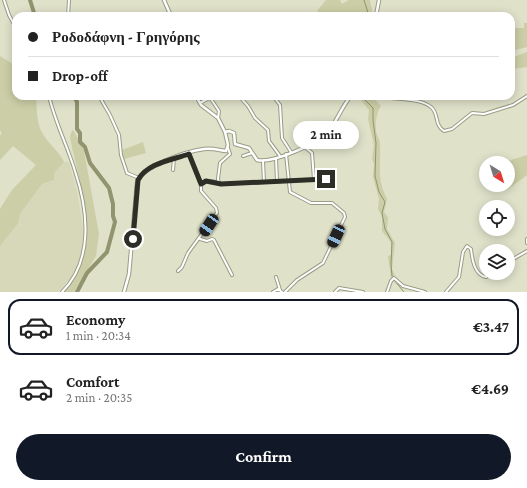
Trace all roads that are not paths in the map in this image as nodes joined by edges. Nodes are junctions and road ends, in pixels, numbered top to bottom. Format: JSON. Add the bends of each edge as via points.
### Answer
{"nodes":[{"id":1,"x":4,"y":0,"type":"edge"},
{"id":2,"x":69,"y":0,"type":"edge"},
{"id":3,"x":164,"y":0,"type":"edge"},
{"id":4,"x":379,"y":0,"type":"edge"},
{"id":5,"x":68,"y":12,"type":"edge"},
{"id":6,"x":169,"y":12,"type":"edge"},
{"id":7,"x":377,"y":12,"type":"edge"},
{"id":8,"x":12,"y":21,"type":"edge"},
{"id":9,"x":527,"y":96,"type":"edge"},
{"id":10,"x":50,"y":100,"type":"edge"},
{"id":11,"x":101,"y":100,"type":"edge"},
{"id":12,"x":198,"y":100,"type":"edge"},
{"id":13,"x":206,"y":100,"type":"edge"},
{"id":14,"x":213,"y":100,"type":"edge"},
{"id":15,"x":243,"y":100,"type":"edge"},
{"id":16,"x":276,"y":100,"type":"edge"},
{"id":17,"x":348,"y":100,"type":"edge"},
{"id":18,"x":405,"y":100,"type":"edge"},
{"id":19,"x":200,"y":103,"type":"junction"},
{"id":20,"x":218,"y":118,"type":"junction"},
{"id":21,"x":225,"y":132,"type":"junction"},
{"id":22,"x":303,"y":147,"type":"junction"},
{"id":23,"x":228,"y":148,"type":"junction"},
{"id":24,"x":290,"y":152,"type":"junction"},
{"id":25,"x":252,"y":153,"type":"junction"},
{"id":26,"x":189,"y":154,"type":"junction"},
{"id":27,"x":286,"y":154,"type":"junction"},
{"id":28,"x":243,"y":156,"type":"dead end"},
{"id":29,"x":280,"y":156,"type":"junction"},
{"id":30,"x":174,"y":158,"type":"junction"},
{"id":31,"x":276,"y":158,"type":"junction"},
{"id":32,"x":263,"y":161,"type":"junction"},
{"id":33,"x":173,"y":170,"type":"dead end"},
{"id":34,"x":139,"y":178,"type":"junction"},
{"id":35,"x":314,"y":179,"type":"junction"},
{"id":36,"x":326,"y":179,"type":"dead end"},
{"id":37,"x":288,"y":180,"type":"junction"},
{"id":38,"x":277,"y":181,"type":"junction"},
{"id":39,"x":218,"y":182,"type":"junction"},
{"id":40,"x":264,"y":182,"type":"junction"},
{"id":41,"x":201,"y":184,"type":"junction"},
{"id":42,"x":200,"y":239,"type":"junction"},
{"id":43,"x":527,"y":239,"type":"edge"},
{"id":44,"x":527,"y":243,"type":"edge"},
{"id":45,"x":527,"y":251,"type":"edge"},
{"id":46,"x":515,"y":258,"type":"edge"},
{"id":47,"x":178,"y":271,"type":"dead end"},
{"id":48,"x":479,"y":272,"type":"edge"},
{"id":49,"x":232,"y":275,"type":"dead end"},
{"id":50,"x":276,"y":277,"type":"dead end"},
{"id":51,"x":280,"y":290,"type":"junction"},
{"id":52,"x":62,"y":292,"type":"edge"},
{"id":53,"x":124,"y":292,"type":"edge"},
{"id":54,"x":273,"y":292,"type":"edge"},
{"id":55,"x":284,"y":292,"type":"edge"},
{"id":56,"x":335,"y":292,"type":"edge"},
{"id":57,"x":363,"y":292,"type":"edge"},
{"id":58,"x":387,"y":292,"type":"edge"},
{"id":59,"x":425,"y":292,"type":"edge"},
{"id":60,"x":446,"y":292,"type":"edge"}],
"edges":[{"from":1,"to":8,"type":"street"},
{"from":2,"to":5,"type":"street"},
{"from":3,"to":6,"type":"main road"},
{"from":4,"to":7,"type":"main road"},
{"from":9,"to":18,"type":"street","via":[[505,108],[481,114],[472,113],[452,129],[444,131],[439,127],[435,112],[430,106]]},
{"from":10,"to":52,"type":"street","via":[[76,171],[85,231],[85,248],[81,262],[74,277]]},
{"from":11,"to":34,"type":"street","via":[[119,135],[121,155],[127,173]]},
{"from":12,"to":19,"type":"main road"},
{"from":13,"to":19,"type":"street"},
{"from":14,"to":20,"type":"street","via":[[219,111]]},
{"from":15,"to":29,"type":"street","via":[[255,118],[268,130],[269,141]]},
{"from":16,"to":24,"type":"street","via":[[280,108],[282,138]]},
{"from":17,"to":22,"type":"main road","via":[[327,133]]},
{"from":19,"to":20,"type":"main road"},
{"from":20,"to":21,"type":"main road"},
{"from":21,"to":23,"type":"main road"},
{"from":21,"to":25,"type":"main road","via":[[233,132],[235,144],[247,147]]},
{"from":22,"to":24,"type":"main road"},
{"from":22,"to":35,"type":"street","via":[[312,153]]},
{"from":23,"to":26,"type":"main road","via":[[224,151],[205,149]]},
{"from":23,"to":39,"type":"street","via":[[230,155],[220,163]]},
{"from":24,"to":27,"type":"main road"},
{"from":25,"to":28,"type":"street"},
{"from":25,"to":32,"type":"main road","via":[[256,159]]},
{"from":26,"to":30,"type":"main road"},
{"from":26,"to":41,"type":"street"},
{"from":27,"to":29,"type":"main road"},
{"from":27,"to":37,"type":"street"},
{"from":29,"to":31,"type":"main road"},
{"from":30,"to":33,"type":"street"},
{"from":30,"to":34,"type":"main road","via":[[156,165]]},
{"from":31,"to":32,"type":"main road"},
{"from":31,"to":38,"type":"street"},
{"from":32,"to":40,"type":"street"},
{"from":34,"to":53,"type":"main road","via":[[129,274]]},
{"from":35,"to":36,"type":"street"},
{"from":35,"to":37,"type":"street"},
{"from":37,"to":38,"type":"street"},
{"from":37,"to":55,"type":"street","via":[[291,193],[314,203],[332,203],[345,217],[323,263],[296,280]]},
{"from":38,"to":40,"type":"street"},
{"from":39,"to":40,"type":"street"},
{"from":39,"to":41,"type":"street","via":[[206,181]]},
{"from":41,"to":42,"type":"street","via":[[203,195],[218,211]]},
{"from":42,"to":47,"type":"street"},
{"from":42,"to":49,"type":"street","via":[[214,240]]},
{"from":43,"to":44,"type":"street"},
{"from":45,"to":46,"type":"street"},
{"from":48,"to":60,"type":"street","via":[[472,261],[472,249],[467,246],[459,277]]},
{"from":50,"to":51,"type":"street"},
{"from":51,"to":54,"type":"street"},
{"from":51,"to":55,"type":"street"},
{"from":56,"to":57,"type":"street","via":[[339,288]]},
{"from":58,"to":59,"type":"street","via":[[390,281],[394,278],[404,286]]}]}
